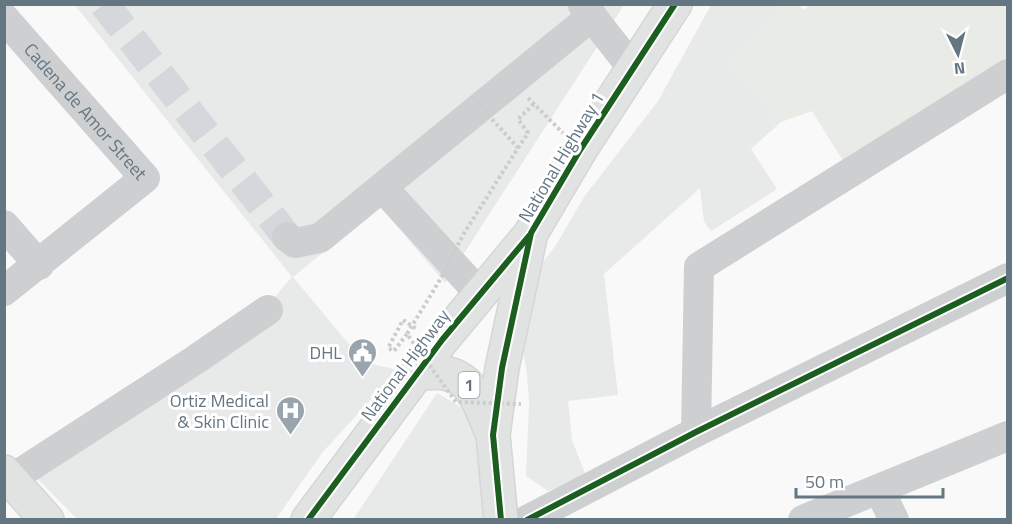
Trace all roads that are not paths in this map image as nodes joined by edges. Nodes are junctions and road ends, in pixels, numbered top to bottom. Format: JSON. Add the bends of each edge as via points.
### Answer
{"nodes":[{"id":1,"x":675,"y":4,"type":"edge"},
{"id":2,"x":588,"y":10,"type":"edge"},
{"id":3,"x":4,"y":18,"type":"edge"},
{"id":4,"x":633,"y":69,"type":"junction"},
{"id":5,"x":1008,"y":74,"type":"edge"},
{"id":6,"x":383,"y":188,"type":"junction"},
{"id":7,"x":4,"y":225,"type":"edge"},
{"id":8,"x":531,"y":233,"type":"junction"},
{"id":9,"x":287,"y":237,"type":"dead end"},
{"id":10,"x":39,"y":265,"type":"junction"},
{"id":11,"x":1008,"y":278,"type":"edge"},
{"id":12,"x":4,"y":291,"type":"edge"},
{"id":13,"x":480,"y":294,"type":"junction"},
{"id":14,"x":268,"y":310,"type":"dead end"},
{"id":15,"x":442,"y":340,"type":"junction"},
{"id":16,"x":502,"y":368,"type":"junction"},
{"id":17,"x":417,"y":374,"type":"junction"},
{"id":18,"x":696,"y":432,"type":"junction"},
{"id":19,"x":493,"y":435,"type":"junction"},
{"id":20,"x":1008,"y":436,"type":"edge"},
{"id":21,"x":8,"y":475,"type":"edge"},
{"id":22,"x":879,"y":489,"type":"junction"},
{"id":23,"x":47,"y":519,"type":"edge"},
{"id":24,"x":308,"y":519,"type":"edge"},
{"id":25,"x":501,"y":519,"type":"edge"},
{"id":26,"x":527,"y":519,"type":"edge"},
{"id":27,"x":803,"y":519,"type":"edge"},
{"id":28,"x":894,"y":519,"type":"edge"}],
"edges":[{"from":1,"to":4,"type":"main road","name":"National Highway 1","number":"1"},
{"from":2,"to":4,"type":"street"},
{"from":2,"to":6,"type":"street"},
{"from":3,"to":10,"type":"street","name":"Cadena de Amor Street","via":[[145,178]]},
{"from":4,"to":8,"type":"main road","name":"National Highway 1","number":"1"},
{"from":5,"to":18,"type":"street","via":[[699,267]]},
{"from":6,"to":9,"type":"street","via":[[320,238],[295,243]]},
{"from":6,"to":13,"type":"street"},
{"from":7,"to":10,"type":"street"},
{"from":8,"to":13,"type":"main road","name":"National Highway"},
{"from":8,"to":16,"type":"main road","name":"National Highway 1","number":"1"},
{"from":10,"to":12,"type":"street","name":"Cadena de Amor Street"},
{"from":11,"to":18,"type":"street"},
{"from":13,"to":15,"type":"main road","name":"National Highway"},
{"from":14,"to":21,"type":"street","via":[[195,360]]},
{"from":15,"to":16,"type":"main road","number":"1","via":[[471,364],[486,369]]},
{"from":15,"to":17,"type":"main road","name":"National Highway"},
{"from":16,"to":19,"type":"main road","name":"National Highway 1","number":"1"},
{"from":17,"to":19,"type":"main road","name":"National Highway","number":"1","via":[[449,373],[464,380],[475,393]]},
{"from":17,"to":24,"type":"main road","name":"National Highway"},
{"from":18,"to":26,"type":"street"},
{"from":19,"to":25,"type":"main road","name":"National Highway 1","number":"1"},
{"from":20,"to":22,"type":"street"},
{"from":21,"to":23,"type":"main road"},
{"from":22,"to":27,"type":"street"},
{"from":22,"to":28,"type":"street"}]}
